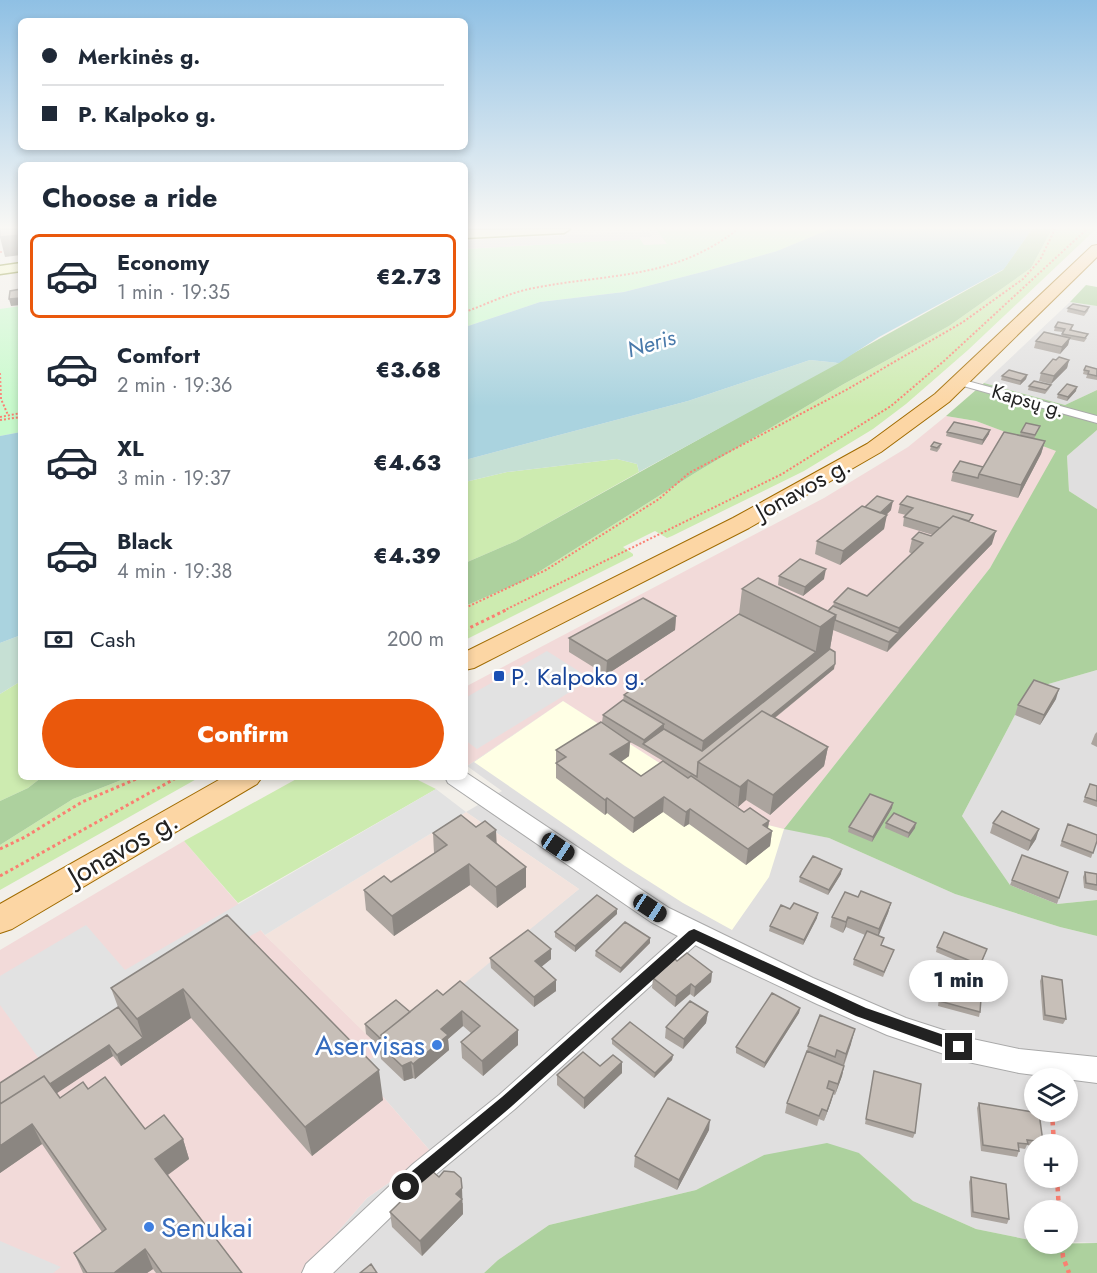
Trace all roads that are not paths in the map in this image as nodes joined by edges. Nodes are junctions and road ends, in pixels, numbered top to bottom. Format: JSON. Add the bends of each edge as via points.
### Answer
{"nodes":[{"id":1,"x":1056,"y":288,"type":"edge"},
{"id":2,"x":960,"y":382,"type":"junction"},
{"id":3,"x":1097,"y":420,"type":"edge"},
{"id":4,"x":468,"y":660,"type":"edge"},
{"id":5,"x":242,"y":780,"type":"edge"},
{"id":6,"x":460,"y":780,"type":"edge"},
{"id":7,"x":0,"y":920,"type":"edge"},
{"id":8,"x":694,"y":934,"type":"junction"},
{"id":9,"x":1097,"y":1070,"type":"edge"},
{"id":10,"x":315,"y":1273,"type":"edge"}],
"edges":[{"from":1,"to":2,"type":"main road","name":"Jonavos g."},
{"from":2,"to":3,"type":"street","name":"Kapsų g."},
{"from":2,"to":4,"type":"main road","name":"Jonavos g.","via":[[899,432],[830,475]]},
{"from":5,"to":7,"type":"main road","name":"Jonavos g."},
{"from":6,"to":8,"type":"street","via":[[640,902]]},
{"from":8,"to":9,"type":"street","via":[[861,1012],[942,1042],[993,1056]]},
{"from":8,"to":10,"type":"street","via":[[516,1094],[421,1172]]}]}
